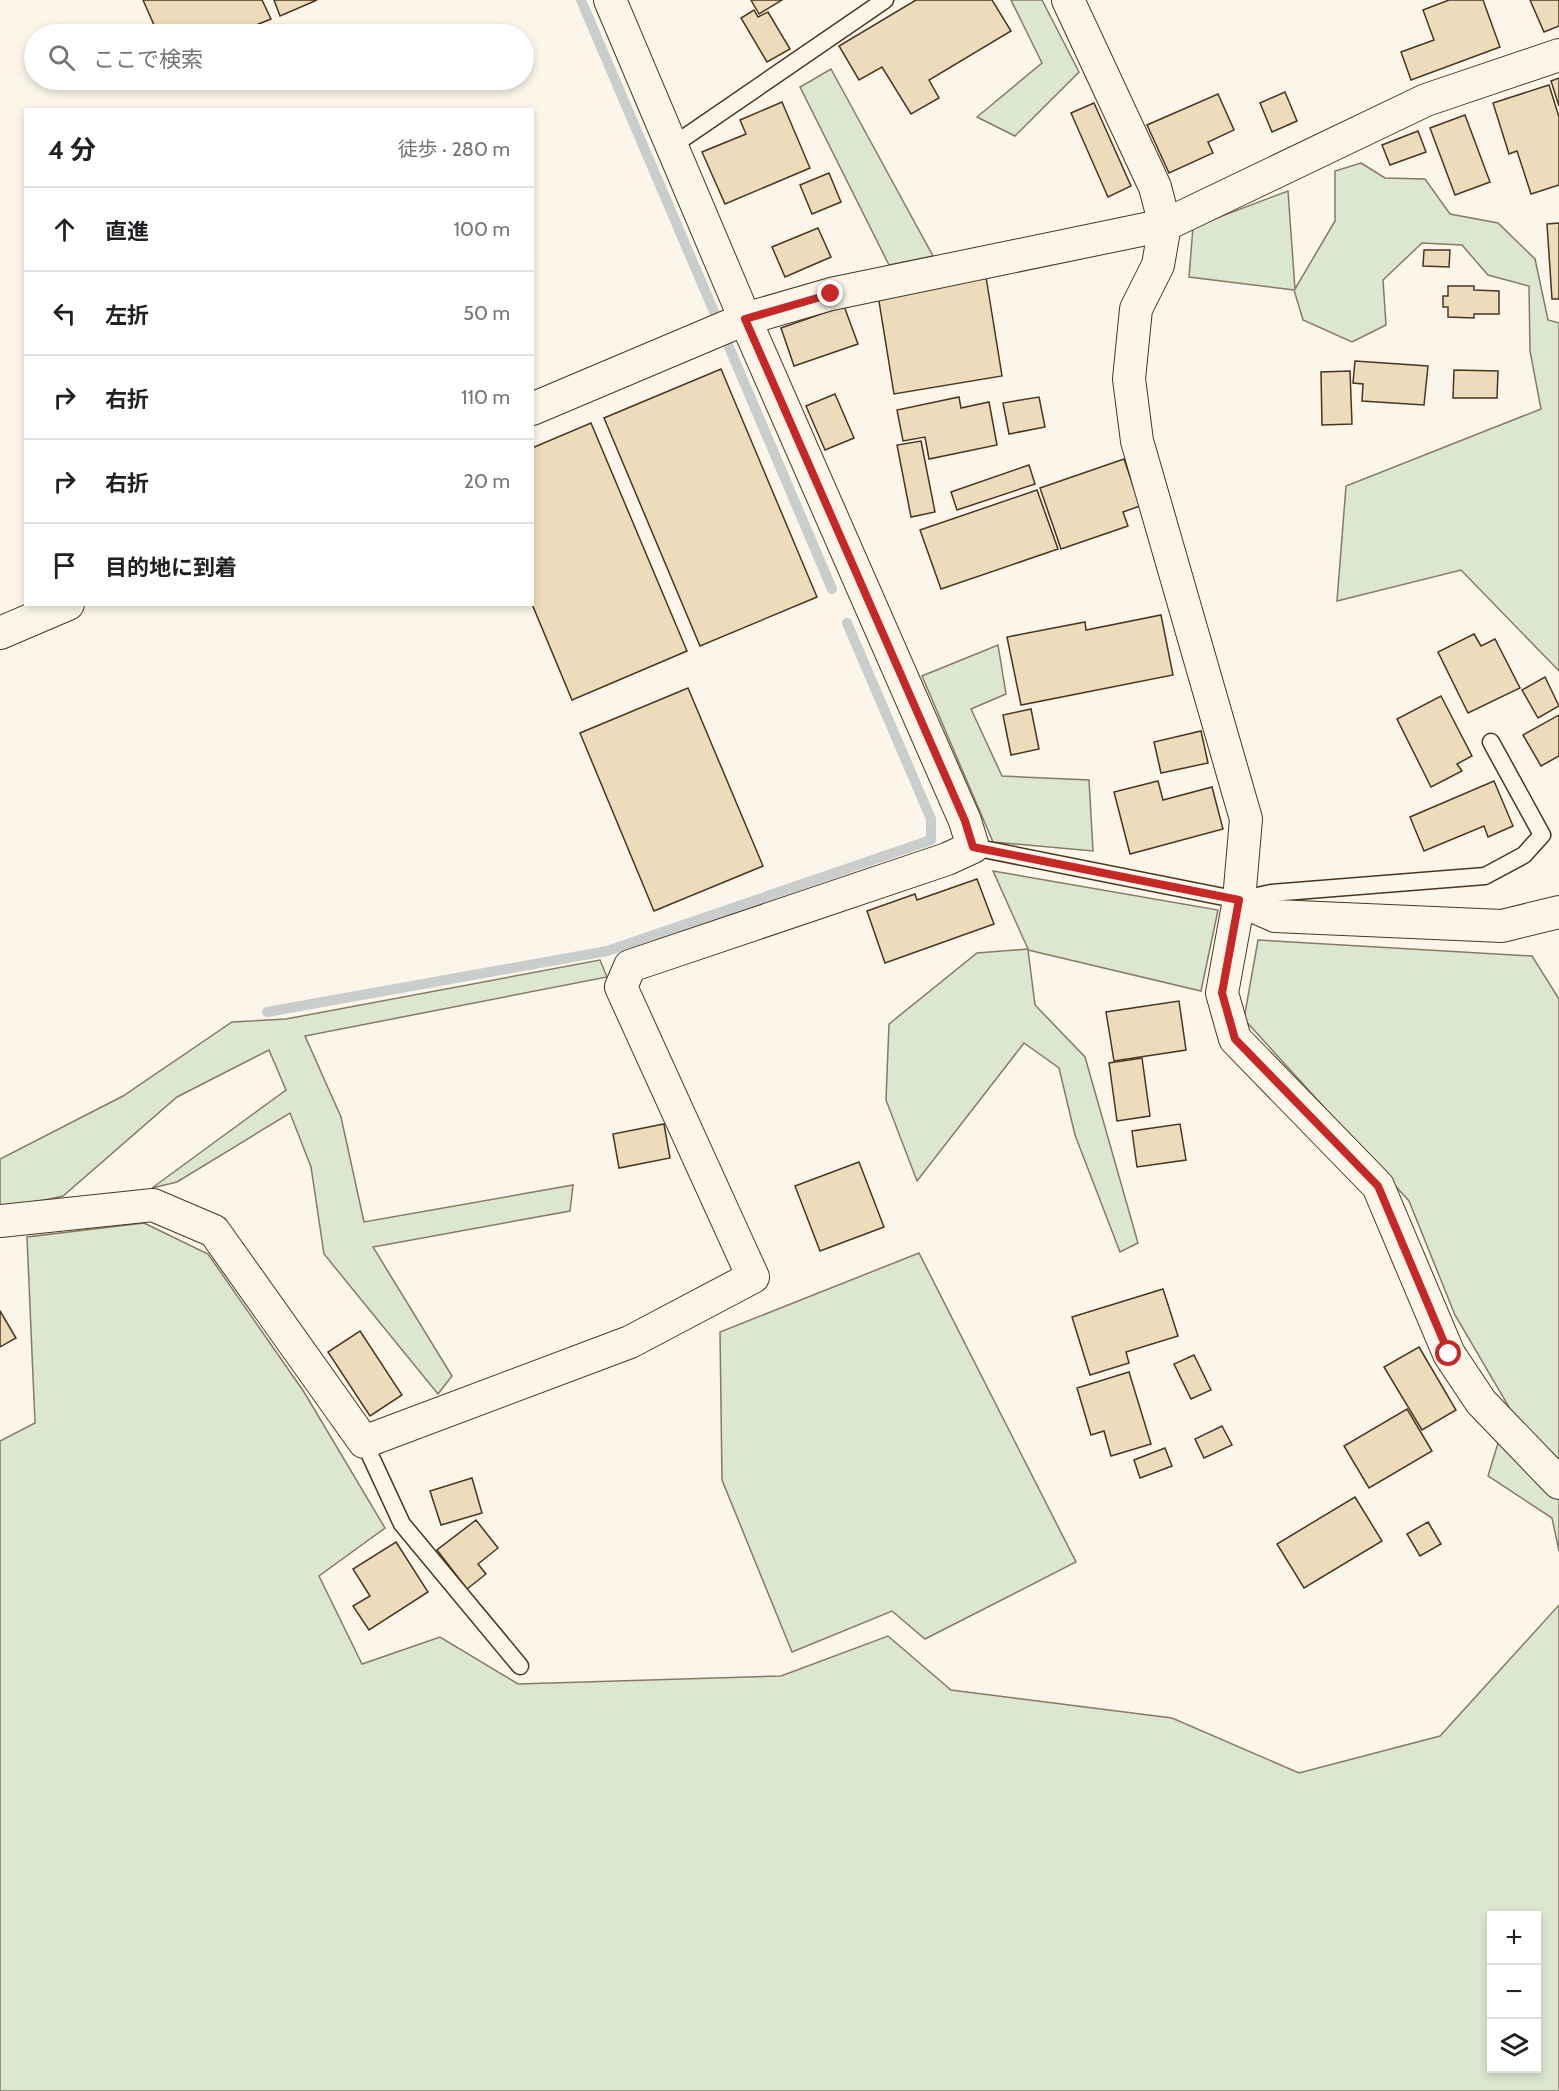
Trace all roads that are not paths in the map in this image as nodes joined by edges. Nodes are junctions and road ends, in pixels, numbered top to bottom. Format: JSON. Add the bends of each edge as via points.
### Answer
{"nodes":[{"id":1,"x":610,"y":0,"type":"edge"},
{"id":2,"x":885,"y":0,"type":"edge"},
{"id":3,"x":1068,"y":0,"type":"edge"},
{"id":4,"x":1559,"y":55,"type":"edge"},
{"id":5,"x":672,"y":146,"type":"junction"},
{"id":6,"x":1165,"y":225,"type":"junction"},
{"id":7,"x":745,"y":319,"type":"junction"},
{"id":8,"x":534,"y":408,"type":"edge"},
{"id":9,"x":63,"y":606,"type":"edge"},
{"id":10,"x":0,"y":633,"type":"edge"},
{"id":11,"x":1491,"y":742,"type":"dead end"},
{"id":12,"x":973,"y":847,"type":"junction"},
{"id":13,"x":1239,"y":900,"type":"junction"},
{"id":14,"x":1559,"y":912,"type":"edge"},
{"id":15,"x":0,"y":1221,"type":"edge"},
{"id":16,"x":364,"y":1442,"type":"junction"},
{"id":17,"x":1559,"y":1483,"type":"edge"},
{"id":18,"x":520,"y":1666,"type":"dead end"}],
"edges":[{"from":1,"to":5,"type":"street"},
{"from":2,"to":5,"type":"lane"},
{"from":3,"to":6,"type":"street","via":[[1155,187]]},
{"from":4,"to":6,"type":"street","via":[[1426,100]]},
{"from":5,"to":7,"type":"street"},
{"from":6,"to":7,"type":"street","via":[[831,294]]},
{"from":6,"to":13,"type":"street","via":[[1158,265],[1136,309],[1129,380],[1137,441],[1246,819]]},
{"from":7,"to":8,"type":"street"},
{"from":7,"to":12,"type":"street"},
{"from":9,"to":10,"type":"street"},
{"from":11,"to":13,"type":"lane","via":[[1542,835],[1524,855],[1485,876],[1271,893]]},
{"from":12,"to":13,"type":"lane"},
{"from":12,"to":16,"type":"street","via":[[947,860],[630,966],[621,987],[753,1277],[630,1342]]},
{"from":13,"to":14,"type":"street","via":[[1275,916],[1502,926]]},
{"from":13,"to":17,"type":"street","via":[[1222,993],[1235,1039],[1378,1186],[1449,1354],[1481,1402]]},
{"from":15,"to":16,"type":"street","via":[[153,1205],[214,1231]]},
{"from":16,"to":18,"type":"lane","via":[[402,1524]]}]}
